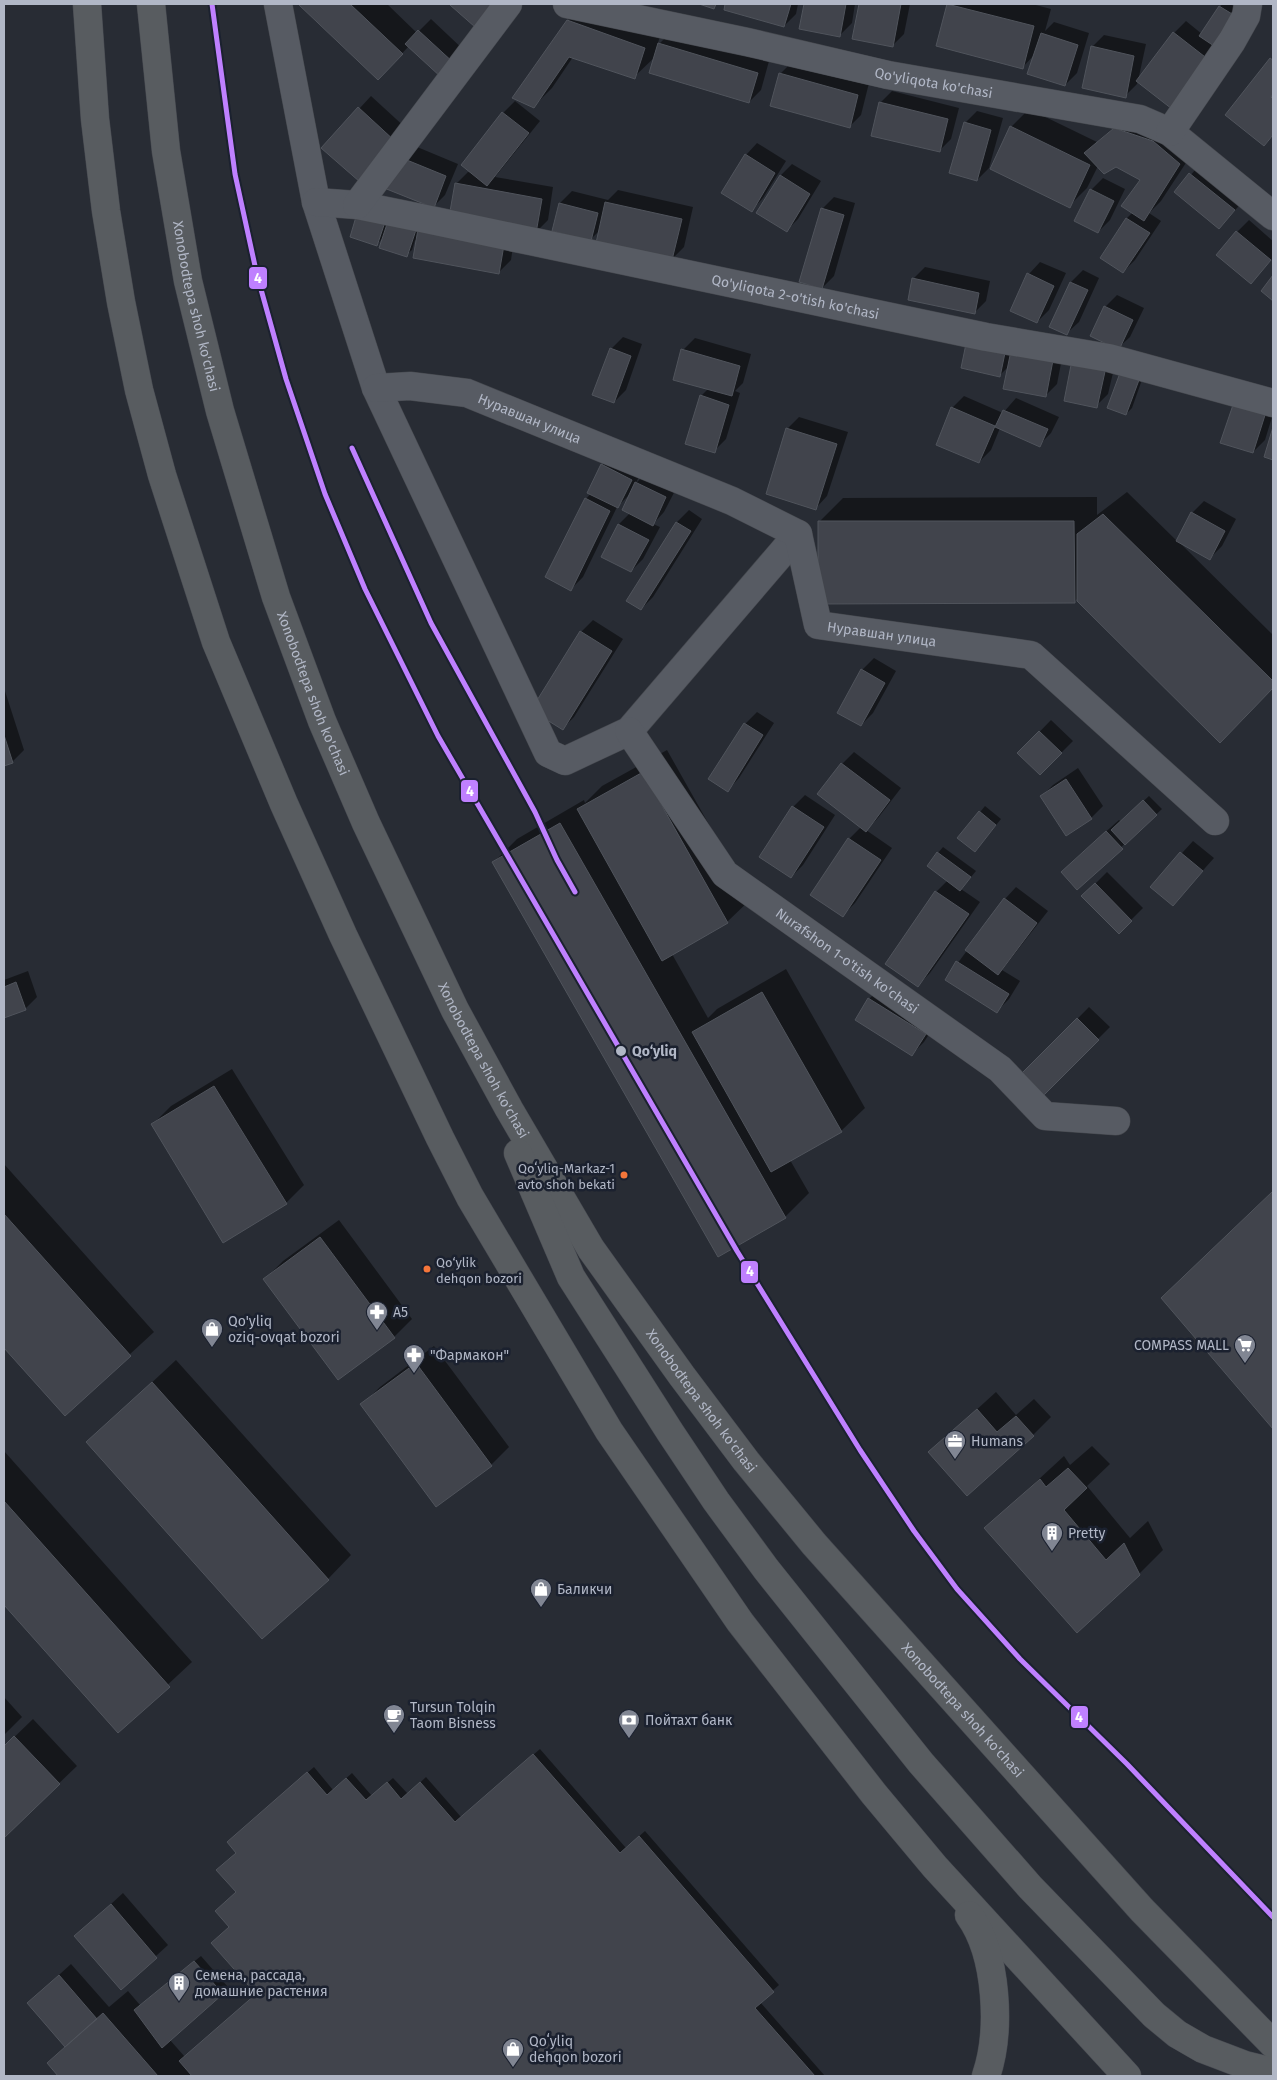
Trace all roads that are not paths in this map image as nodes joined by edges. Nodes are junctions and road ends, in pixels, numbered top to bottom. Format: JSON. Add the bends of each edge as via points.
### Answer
{"nodes":[{"id":1,"x":87,"y":4,"type":"edge"},
{"id":2,"x":152,"y":4,"type":"edge"},
{"id":3,"x":278,"y":4,"type":"edge"},
{"id":4,"x":508,"y":4,"type":"edge"},
{"id":5,"x":567,"y":4,"type":"edge"},
{"id":6,"x":1248,"y":4,"type":"edge"},
{"id":7,"x":1170,"y":132,"type":"junction"},
{"id":8,"x":316,"y":202,"type":"junction"},
{"id":9,"x":357,"y":205,"type":"junction"},
{"id":10,"x":1273,"y":216,"type":"edge"},
{"id":11,"x":376,"y":388,"type":"junction"},
{"id":12,"x":1273,"y":404,"type":"edge"},
{"id":13,"x":798,"y":534,"type":"junction"},
{"id":14,"x":628,"y":731,"type":"junction"},
{"id":15,"x":1214,"y":820,"type":"dead end"},
{"id":16,"x":455,"y":1010,"type":"junction"},
{"id":17,"x":1116,"y":1121,"type":"dead end"},
{"id":18,"x":935,"y":1867,"type":"junction"},
{"id":19,"x":1273,"y":2044,"type":"edge"},
{"id":20,"x":1273,"y":2072,"type":"edge"},
{"id":21,"x":986,"y":2076,"type":"edge"},
{"id":22,"x":1127,"y":2076,"type":"edge"}],
"edges":[{"from":1,"to":18,"type":"highway","via":[[106,211],[139,390],[157,456],[216,642],[343,935],[470,1197],[609,1431],[740,1622]]},
{"from":2,"to":16,"type":"highway","name":"Xonobodtepa shoh ko'chasi","via":[[158,86],[176,216],[203,346],[237,474],[276,597],[322,721],[366,823]]},
{"from":3,"to":8,"type":"street"},
{"from":4,"to":9,"type":"street"},
{"from":5,"to":7,"type":"street","name":"Qo'yliqota ko'chasi","via":[[888,75],[1140,119]]},
{"from":6,"to":7,"type":"street","via":[[1246,16],[1232,41]]},
{"from":7,"to":10,"type":"street","name":"Qo'yliqota ko'chasi"},
{"from":8,"to":9,"type":"street","name":"Qo'yliqota 2-o'tish ko'chasi"},
{"from":8,"to":11,"type":"street"},
{"from":9,"to":12,"type":"street","name":"Qo'yliqota 2-o'tish ko'chasi","via":[[986,337],[1109,358]]},
{"from":11,"to":13,"type":"street","name":"Нуравшан улица","via":[[410,386],[467,393],[732,501]]},
{"from":11,"to":14,"type":"street","via":[[548,753],[565,761]]},
{"from":13,"to":14,"type":"street"},
{"from":13,"to":15,"type":"street","name":"Нуравшан улица","via":[[818,625],[1031,654]]},
{"from":14,"to":17,"type":"street","name":"Nurafshon 1-o'tish ko'chasi","via":[[725,874],[1000,1069],[1045,1116]]},
{"from":16,"to":19,"type":"highway","name":"Xonobodtepa shoh ko'chasi","via":[[508,1109],[591,1250],[746,1462],[814,1544],[1142,1910]]},
{"from":16,"to":20,"type":"highway","via":[[572,1278],[716,1501],[817,1634],[921,1763],[1030,1887],[1132,1993],[1177,2034],[1216,2055]]},
{"from":18,"to":21,"type":"highway","via":[[972,1919],[989,1969],[996,2020]]},
{"from":18,"to":22,"type":"highway"}]}
